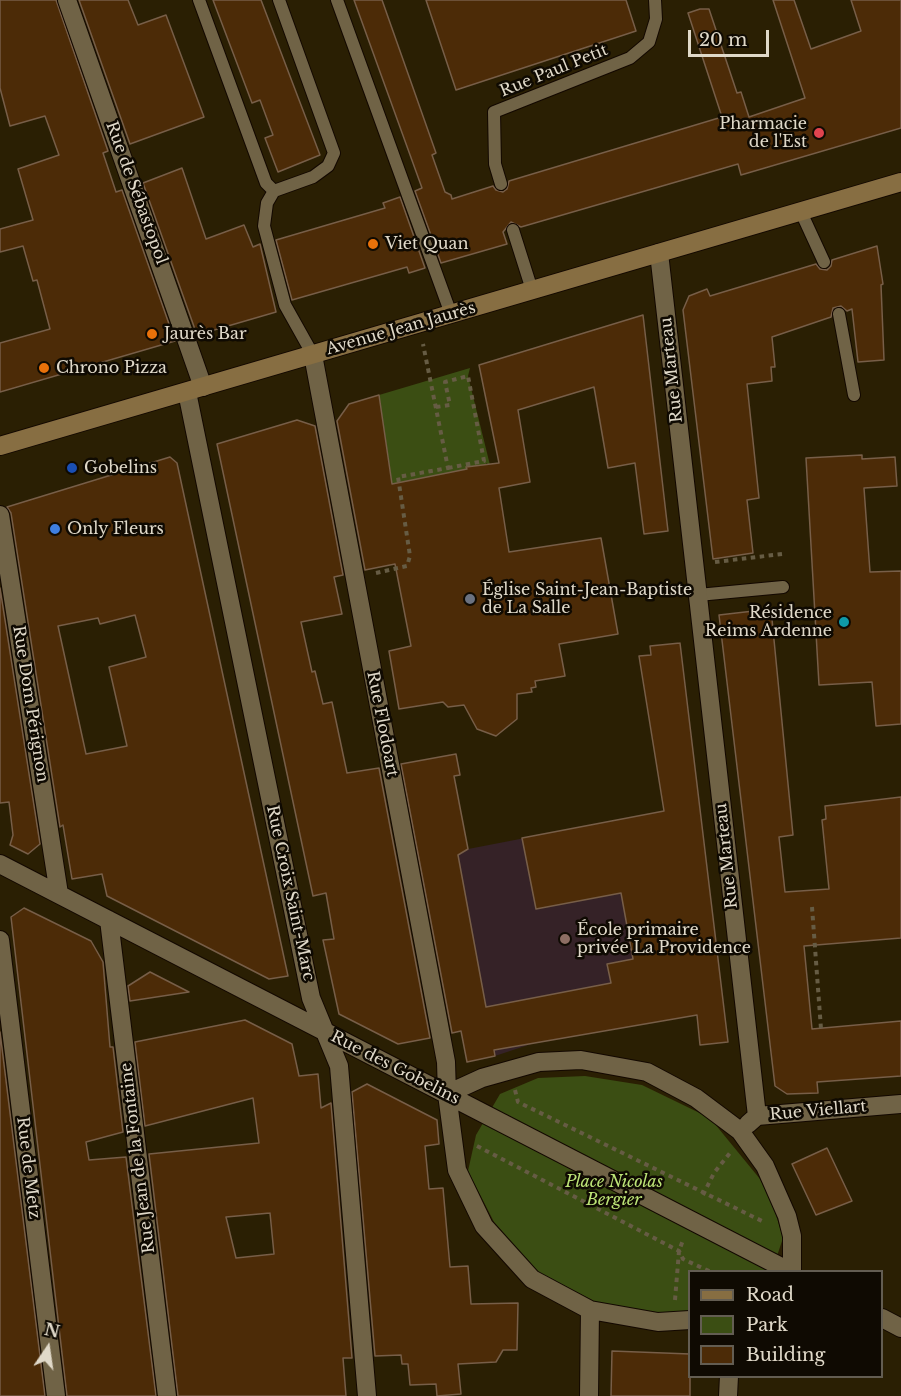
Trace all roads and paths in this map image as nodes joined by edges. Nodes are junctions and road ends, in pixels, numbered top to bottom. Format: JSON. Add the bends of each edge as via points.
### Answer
{"nodes":[{"id":1,"x":67,"y":0,"type":"edge"},
{"id":2,"x":199,"y":0,"type":"edge"},
{"id":3,"x":279,"y":0,"type":"edge"},
{"id":4,"x":337,"y":0,"type":"edge"},
{"id":5,"x":655,"y":0,"type":"edge"},
{"id":6,"x":901,"y":182,"type":"edge"},
{"id":7,"x":501,"y":184,"type":"dead end"},
{"id":8,"x":274,"y":192,"type":"junction"},
{"id":9,"x":801,"y":212,"type":"junction"},
{"id":10,"x":513,"y":230,"type":"dead end"},
{"id":11,"x":659,"y":253,"type":"junction"},
{"id":12,"x":824,"y":262,"type":"dead end"},
{"id":13,"x":532,"y":290,"type":"junction"},
{"id":14,"x":452,"y":314,"type":"junction"},
{"id":15,"x":840,"y":314,"type":"dead end"},
{"id":16,"x":419,"y":323,"type":"junction"},
{"id":17,"x":313,"y":355,"type":"junction"},
{"id":18,"x":195,"y":389,"type":"junction"},
{"id":19,"x":854,"y":395,"type":"dead end"},
{"id":20,"x":436,"y":407,"type":"junction"},
{"id":21,"x":0,"y":446,"type":"edge"},
{"id":22,"x":448,"y":468,"type":"junction"},
{"id":23,"x":0,"y":515,"type":"edge"},
{"id":24,"x":782,"y":555,"type":"dead end"},
{"id":25,"x":693,"y":564,"type":"junction"},
{"id":26,"x":355,"y":577,"type":"junction"},
{"id":27,"x":783,"y":587,"type":"dead end"},
{"id":28,"x":698,"y":595,"type":"junction"},
{"id":29,"x":0,"y":864,"type":"edge"},
{"id":30,"x":59,"y":894,"type":"junction"},
{"id":31,"x":812,"y":907,"type":"dead end"},
{"id":32,"x":109,"y":920,"type":"junction"},
{"id":33,"x":0,"y":940,"type":"edge"},
{"id":34,"x":821,"y":1029,"type":"dead end"},
{"id":35,"x":323,"y":1030,"type":"junction"},
{"id":36,"x":507,"y":1071,"type":"junction"},
{"id":37,"x":447,"y":1094,"type":"junction"},
{"id":38,"x":901,"y":1104,"type":"edge"},
{"id":39,"x":757,"y":1116,"type":"junction"},
{"id":40,"x":737,"y":1129,"type":"junction"},
{"id":41,"x":453,"y":1131,"type":"junction"},
{"id":42,"x":704,"y":1193,"type":"junction"},
{"id":43,"x":692,"y":1221,"type":"junction"},
{"id":44,"x":792,"y":1236,"type":"junction"},
{"id":45,"x":679,"y":1251,"type":"junction"},
{"id":46,"x":707,"y":1270,"type":"edge"},
{"id":47,"x":788,"y":1270,"type":"edge"},
{"id":48,"x":792,"y":1270,"type":"edge"},
{"id":49,"x":590,"y":1310,"type":"junction"},
{"id":50,"x":883,"y":1319,"type":"edge"},
{"id":51,"x":681,"y":1321,"type":"edge"},
{"id":52,"x":901,"y":1329,"type":"edge"},
{"id":53,"x":729,"y":1378,"type":"edge"},
{"id":54,"x":56,"y":1396,"type":"edge"},
{"id":55,"x":167,"y":1396,"type":"edge"},
{"id":56,"x":368,"y":1396,"type":"edge"},
{"id":57,"x":589,"y":1396,"type":"edge"},
{"id":58,"x":728,"y":1396,"type":"edge"}],
"edges":[{"from":1,"to":18,"type":"street","name":"Rue de Sébastopol","via":[[190,343]]},
{"from":2,"to":8,"type":"lane","via":[[266,183]]},
{"from":3,"to":8,"type":"lane","via":[[334,153],[328,166],[313,177]]},
{"from":4,"to":14,"type":"lane"},
{"from":5,"to":7,"type":"lane","name":"Rue Paul Petit","via":[[656,20],[649,42],[630,58],[494,112],[495,164]]},
{"from":6,"to":9,"type":"main road","name":"Avenue Jean Jaurès"},
{"from":8,"to":17,"type":"lane","via":[[267,203],[264,226],[285,304]]},
{"from":9,"to":11,"type":"main road","name":"Avenue Jean Jaurès"},
{"from":9,"to":12,"type":"lane"},
{"from":10,"to":13,"type":"lane"},
{"from":11,"to":13,"type":"main road","name":"Avenue Jean Jaurès"},
{"from":11,"to":25,"type":"street","name":"Rue Marteau"},
{"from":13,"to":14,"type":"main road","name":"Avenue Jean Jaurès"},
{"from":14,"to":16,"type":"main road","name":"Avenue Jean Jaurès"},
{"from":15,"to":19,"type":"lane"},
{"from":16,"to":17,"type":"main road","name":"Avenue Jean Jaurès"},
{"from":16,"to":20,"type":"path"},
{"from":17,"to":18,"type":"main road","name":"Avenue Jean Jaurès"},
{"from":17,"to":26,"type":"street","name":"Rue Flodoart"},
{"from":18,"to":21,"type":"main road","name":"Avenue Jean Jaurès"},
{"from":18,"to":35,"type":"street","name":"Rue Croix Saint-Marc","via":[[311,998]]},
{"from":20,"to":22,"type":"path"},
{"from":20,"to":22,"type":"path","via":[[450,405],[445,382],[468,376],[484,461]]},
{"from":22,"to":26,"type":"path","via":[[398,477],[410,556],[407,566]]},
{"from":23,"to":30,"type":"street","name":"Rue Dom Pérignon"},
{"from":24,"to":25,"type":"path"},
{"from":25,"to":28,"type":"street","name":"Rue Marteau"},
{"from":26,"to":37,"type":"street","name":"Rue Flodoart","via":[[446,1062]]},
{"from":27,"to":28,"type":"lane"},
{"from":28,"to":39,"type":"street","name":"Rue Marteau"},
{"from":29,"to":30,"type":"street","name":"Rue des Gobelins"},
{"from":30,"to":32,"type":"street","name":"Rue des Gobelins"},
{"from":31,"to":34,"type":"path"},
{"from":32,"to":35,"type":"street","name":"Rue des Gobelins"},
{"from":32,"to":55,"type":"street","name":"Rue Jean de la Fontaine"},
{"from":33,"to":54,"type":"street","name":"Rue de Metz"},
{"from":35,"to":37,"type":"street","name":"Rue des Gobelins"},
{"from":35,"to":56,"type":"street","name":"Rue Croix Saint-Marc","via":[[339,1066]]},
{"from":36,"to":37,"type":"street"},
{"from":36,"to":40,"type":"street","via":[[539,1062],[581,1060],[647,1072],[696,1098]]},
{"from":36,"to":42,"type":"path","via":[[518,1102]]},
{"from":37,"to":41,"type":"street"},
{"from":37,"to":43,"type":"street","name":"Rue des Gobelins"},
{"from":38,"to":39,"type":"street","name":"Rue Viellart"},
{"from":39,"to":40,"type":"street","name":"Rue Viellart"},
{"from":40,"to":42,"type":"path","via":[[734,1148]]},
{"from":40,"to":44,"type":"street","via":[[765,1166]]},
{"from":41,"to":45,"type":"path"},
{"from":41,"to":49,"type":"street","via":[[457,1170],[484,1226],[532,1279]]},
{"from":42,"to":43,"type":"path"},
{"from":42,"to":44,"type":"path"},
{"from":43,"to":45,"type":"path"},
{"from":43,"to":47,"type":"street","name":"Rue des Gobelins"},
{"from":44,"to":48,"type":"street"},
{"from":45,"to":46,"type":"path","via":[[683,1259]]},
{"from":45,"to":51,"type":"path"},
{"from":49,"to":51,"type":"street"},
{"from":49,"to":57,"type":"street"},
{"from":50,"to":52,"type":"street"},
{"from":53,"to":58,"type":"street"}]}
